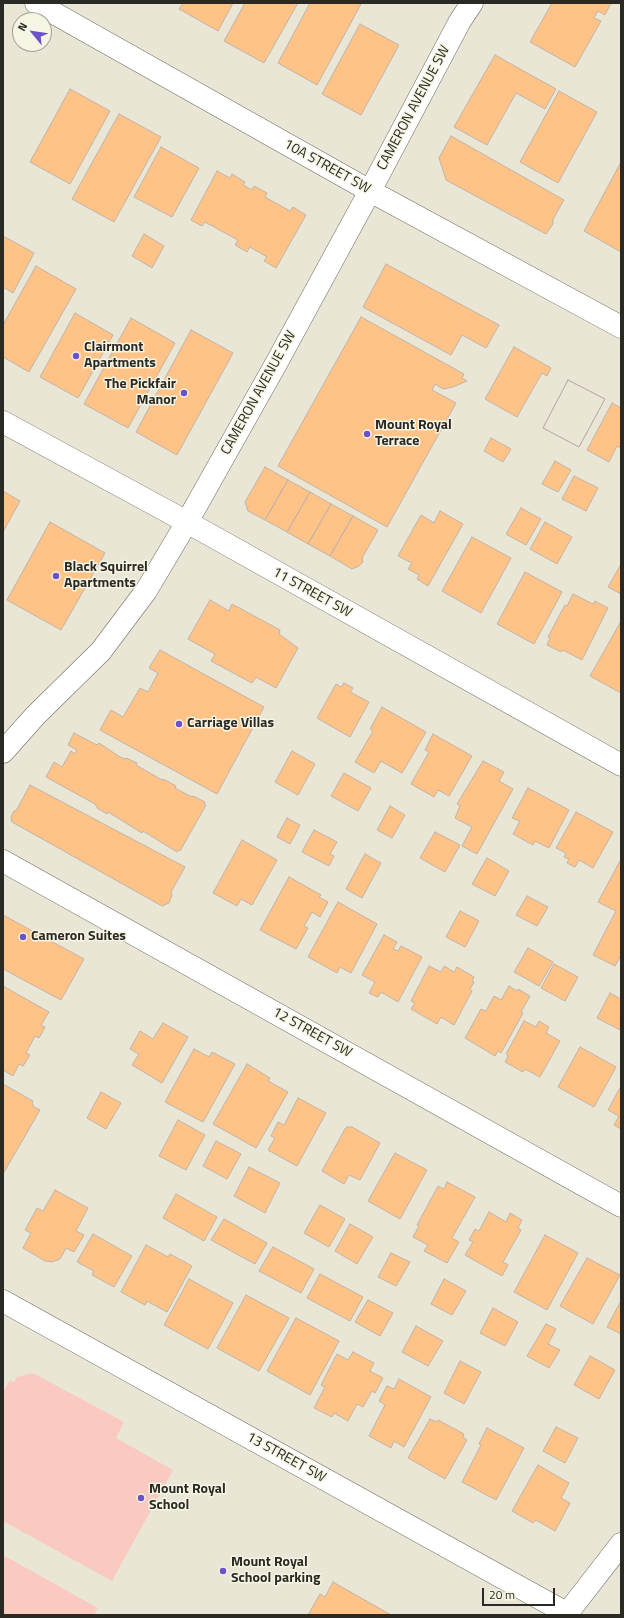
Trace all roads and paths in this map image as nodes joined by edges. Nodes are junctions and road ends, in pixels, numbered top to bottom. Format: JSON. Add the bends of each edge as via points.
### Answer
{"nodes":[{"id":1,"x":36,"y":3,"type":"edge"},
{"id":2,"x":472,"y":3,"type":"edge"},
{"id":3,"x":370,"y":191,"type":"junction"},
{"id":4,"x":621,"y":327,"type":"edge"},
{"id":5,"x":3,"y":422,"type":"edge"},
{"id":6,"x":187,"y":522,"type":"junction"},
{"id":7,"x":3,"y":752,"type":"edge"},
{"id":8,"x":621,"y":765,"type":"edge"},
{"id":9,"x":3,"y":861,"type":"edge"},
{"id":10,"x":621,"y":1206,"type":"edge"},
{"id":11,"x":5,"y":1306,"type":"edge"},
{"id":12,"x":621,"y":1544,"type":"edge"},
{"id":13,"x":568,"y":1614,"type":"edge"}],
"edges":[{"from":1,"to":3,"type":"street","name":"10A STREET SW"},
{"from":2,"to":3,"type":"street","name":"CAMERON AVENUE SW"},
{"from":3,"to":4,"type":"street","name":"10A STREET SW"},
{"from":3,"to":6,"type":"street","name":"CAMERON AVENUE SW"},
{"from":5,"to":6,"type":"street","name":"11 STREET SW"},
{"from":6,"to":7,"type":"street","name":"CAMERON AVENUE SW","via":[[146,591],[101,651],[35,716]]},
{"from":6,"to":8,"type":"street","name":"11 STREET SW"},
{"from":9,"to":10,"type":"street","name":"12 STREET SW"},
{"from":11,"to":13,"type":"street","name":"13 STREET SW"},
{"from":12,"to":13,"type":"street"}]}
